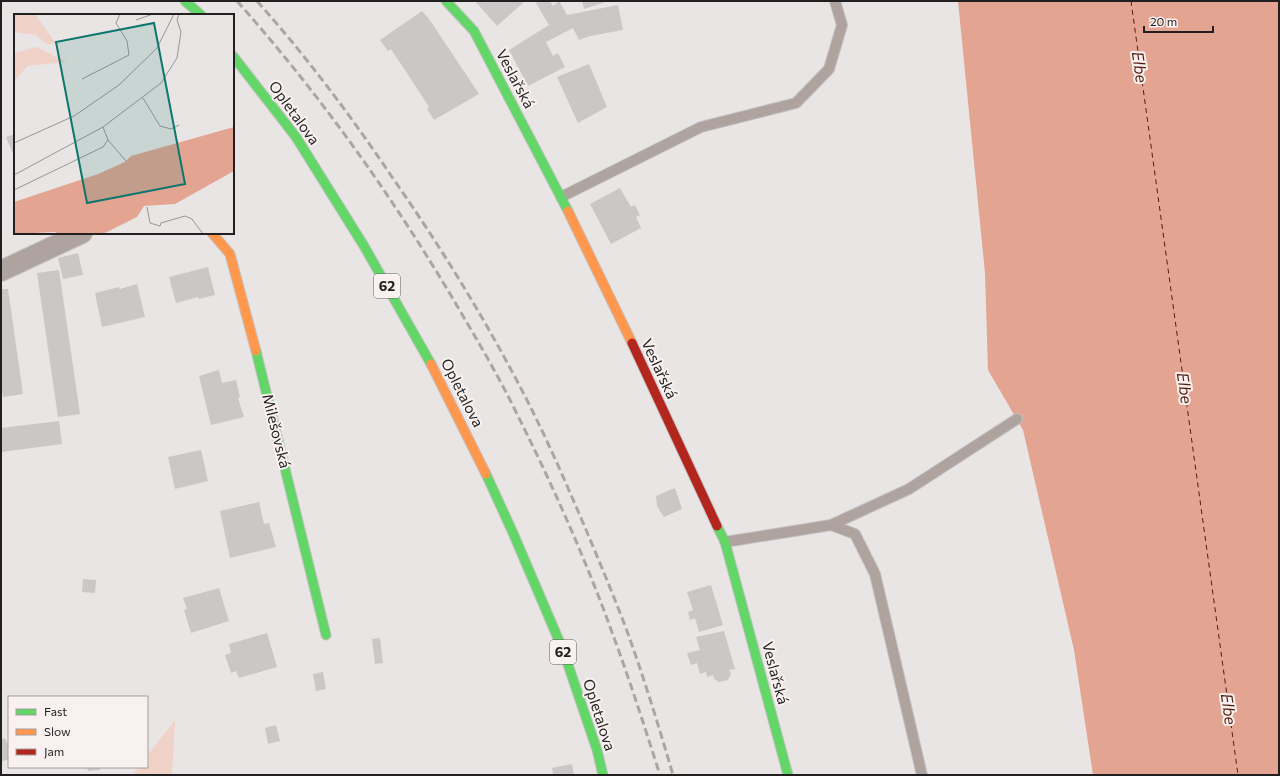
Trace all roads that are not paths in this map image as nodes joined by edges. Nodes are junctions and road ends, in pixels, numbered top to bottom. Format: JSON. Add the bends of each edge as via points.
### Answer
{"nodes":[{"id":1,"x":185,"y":1,"type":"edge"},
{"id":2,"x":446,"y":1,"type":"edge"},
{"id":3,"x":835,"y":1,"type":"edge"},
{"id":4,"x":201,"y":14,"type":"edge"},
{"id":5,"x":234,"y":57,"type":"edge"},
{"id":6,"x":561,"y":197,"type":"junction"},
{"id":7,"x":80,"y":234,"type":"edge"},
{"id":8,"x":213,"y":234,"type":"edge"},
{"id":9,"x":1,"y":271,"type":"edge"},
{"id":10,"x":1017,"y":419,"type":"dead end"},
{"id":11,"x":831,"y":525,"type":"junction"},
{"id":12,"x":725,"y":542,"type":"junction"},
{"id":13,"x":326,"y":635,"type":"dead end"},
{"id":14,"x":603,"y":775,"type":"edge"},
{"id":15,"x":788,"y":775,"type":"edge"},
{"id":16,"x":922,"y":775,"type":"edge"}],
"edges":[{"from":1,"to":4,"type":"street"},
{"from":2,"to":6,"type":"street","name":"Veslařská","via":[[474,31]]},
{"from":3,"to":6,"type":"lane","via":[[842,25],[829,68],[796,103],[701,127]]},
{"from":5,"to":14,"type":"street","name":"Opletalova","number":"62","via":[[296,137],[364,246],[428,357],[470,440],[560,643],[597,750]]},
{"from":6,"to":12,"type":"street","name":"Veslařská"},
{"from":7,"to":9,"type":"street"},
{"from":8,"to":13,"type":"street","name":"Milešovská","via":[[230,254]]},
{"from":10,"to":11,"type":"lane","via":[[909,489]]},
{"from":11,"to":12,"type":"lane"},
{"from":11,"to":16,"type":"lane","via":[[855,534],[875,574]]},
{"from":12,"to":15,"type":"street","name":"Veslařská"}]}
